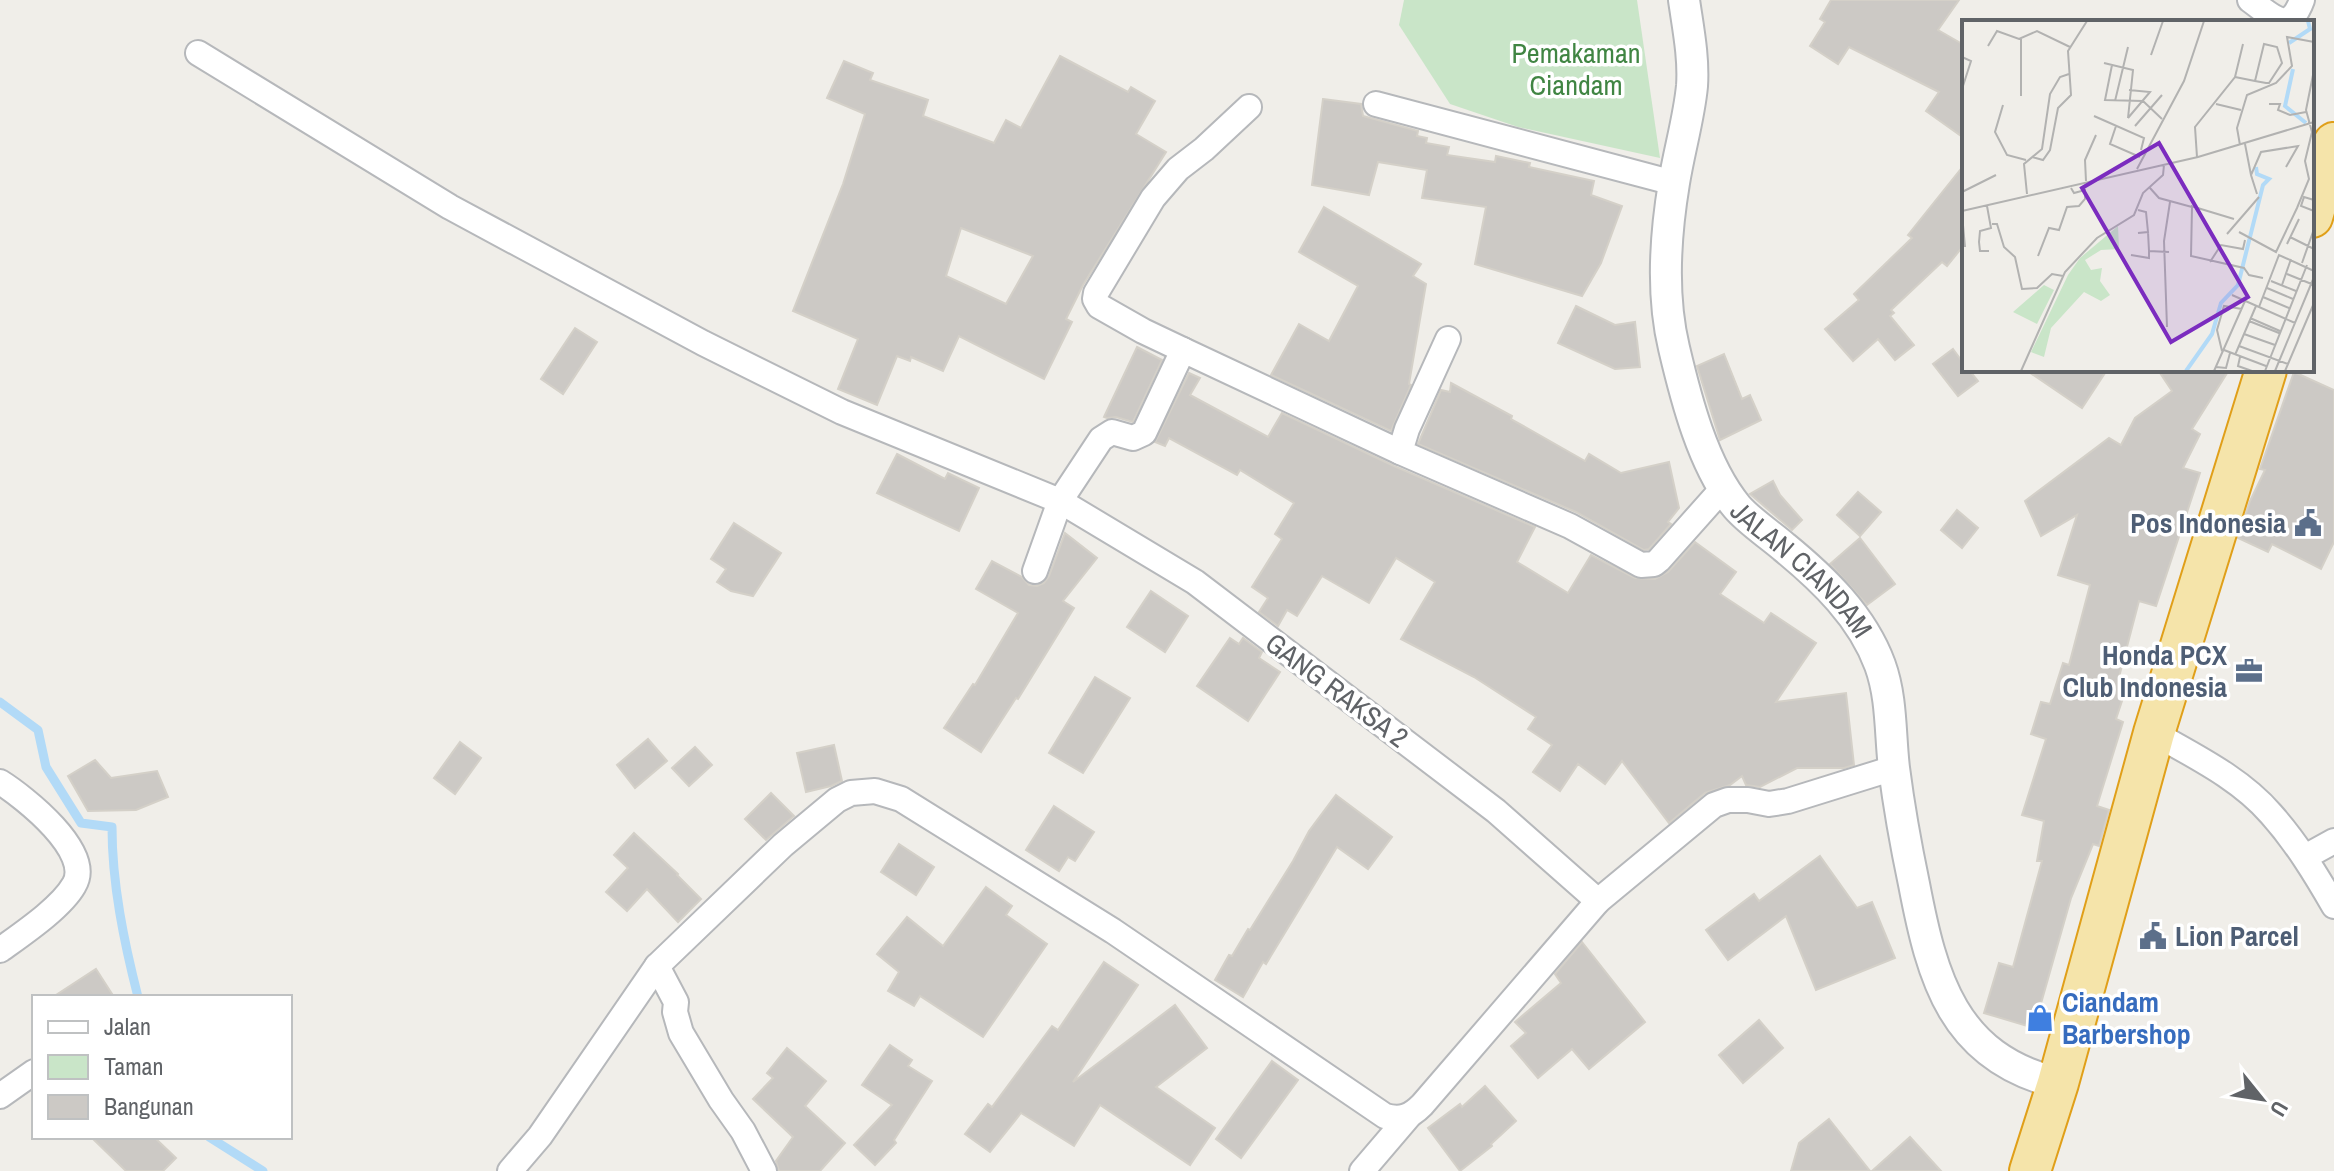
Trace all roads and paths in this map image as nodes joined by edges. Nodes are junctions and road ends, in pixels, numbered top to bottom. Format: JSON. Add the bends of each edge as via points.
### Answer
{"nodes":[{"id":1,"x":1684,"y":0,"type":"edge"},
{"id":2,"x":2250,"y":0,"type":"edge"},
{"id":3,"x":2302,"y":0,"type":"edge"},
{"id":4,"x":2281,"y":20,"type":"edge"},
{"id":5,"x":2290,"y":20,"type":"edge"},
{"id":6,"x":198,"y":53,"type":"dead end"},
{"id":7,"x":1376,"y":104,"type":"dead end"},
{"id":8,"x":1249,"y":107,"type":"dead end"},
{"id":9,"x":2334,"y":143,"type":"edge"},
{"id":10,"x":1674,"y":183,"type":"junction"},
{"id":11,"x":2314,"y":210,"type":"edge"},
{"id":12,"x":1448,"y":339,"type":"dead end"},
{"id":13,"x":1183,"y":350,"type":"junction"},
{"id":14,"x":2265,"y":372,"type":"edge"},
{"id":15,"x":1400,"y":452,"type":"junction"},
{"id":16,"x":1724,"y":487,"type":"junction"},
{"id":17,"x":1060,"y":501,"type":"junction"},
{"id":18,"x":1035,"y":571,"type":"dead end"},
{"id":19,"x":2154,"y":733,"type":"junction"},
{"id":20,"x":1894,"y":768,"type":"junction"},
{"id":21,"x":2,"y":786,"type":"edge"},
{"id":22,"x":2333,"y":842,"type":"edge"},
{"id":23,"x":2305,"y":857,"type":"junction"},
{"id":24,"x":1598,"y":901,"type":"junction"},
{"id":25,"x":2334,"y":906,"type":"edge"},
{"id":26,"x":0,"y":950,"type":"edge"},
{"id":27,"x":657,"y":966,"type":"junction"},
{"id":28,"x":32,"y":1073,"type":"edge"},
{"id":29,"x":2058,"y":1083,"type":"junction"},
{"id":30,"x":0,"y":1096,"type":"edge"},
{"id":31,"x":1409,"y":1116,"type":"junction"},
{"id":32,"x":510,"y":1171,"type":"edge"},
{"id":33,"x":764,"y":1171,"type":"edge"},
{"id":34,"x":1362,"y":1171,"type":"edge"},
{"id":35,"x":2030,"y":1171,"type":"edge"}],
"edges":[{"from":1,"to":10,"type":"street","name":"JALAN CIANDAM","via":[[1692,87]]},
{"from":2,"to":4,"type":"street"},
{"from":3,"to":5,"type":"street"},
{"from":6,"to":17,"type":"street","name":"GANG RAKSA 2","via":[[450,207],[703,343],[842,412]]},
{"from":7,"to":10,"type":"street"},
{"from":8,"to":13,"type":"street","via":[[1153,198],[1096,293],[1099,306]]},
{"from":9,"to":11,"type":"highway"},
{"from":10,"to":16,"type":"street","name":"JALAN CIANDAM","via":[[1665,266],[1668,315],[1702,442]]},
{"from":12,"to":15,"type":"street"},
{"from":13,"to":15,"type":"street"},
{"from":13,"to":17,"type":"street","via":[[1144,433],[1133,438],[1112,432],[1104,436]]},
{"from":14,"to":19,"type":"highway"},
{"from":15,"to":16,"type":"street","via":[[1570,526],[1641,565],[1659,560]]},
{"from":16,"to":20,"type":"street","name":"JALAN CIANDAM","via":[[1738,508],[1838,597],[1869,640],[1886,685]]},
{"from":17,"to":18,"type":"street"},
{"from":17,"to":24,"type":"street","name":"GANG RAKSA 2","via":[[1195,582],[1496,811]]},
{"from":19,"to":23,"type":"street","via":[[2223,773],[2269,811]]},
{"from":19,"to":29,"type":"highway"},
{"from":20,"to":24,"type":"street","via":[[1788,801],[1728,800],[1714,805]]},
{"from":20,"to":29,"type":"street","name":"JALAN CIANDAM","via":[[1925,939],[1948,1004],[1989,1051],[2036,1078]]},
{"from":21,"to":26,"type":"street","via":[[53,825],[78,870],[76,884],[59,902]]},
{"from":22,"to":23,"type":"street"},
{"from":23,"to":25,"type":"street"},
{"from":24,"to":31,"type":"street"},
{"from":27,"to":31,"type":"street","via":[[837,800],[875,791],[901,799],[1113,931],[1385,1116]]},
{"from":27,"to":32,"type":"street"},
{"from":27,"to":33,"type":"street","via":[[676,1002],[681,1033]]},
{"from":28,"to":30,"type":"street"},
{"from":29,"to":35,"type":"highway"},
{"from":31,"to":34,"type":"street"}]}
